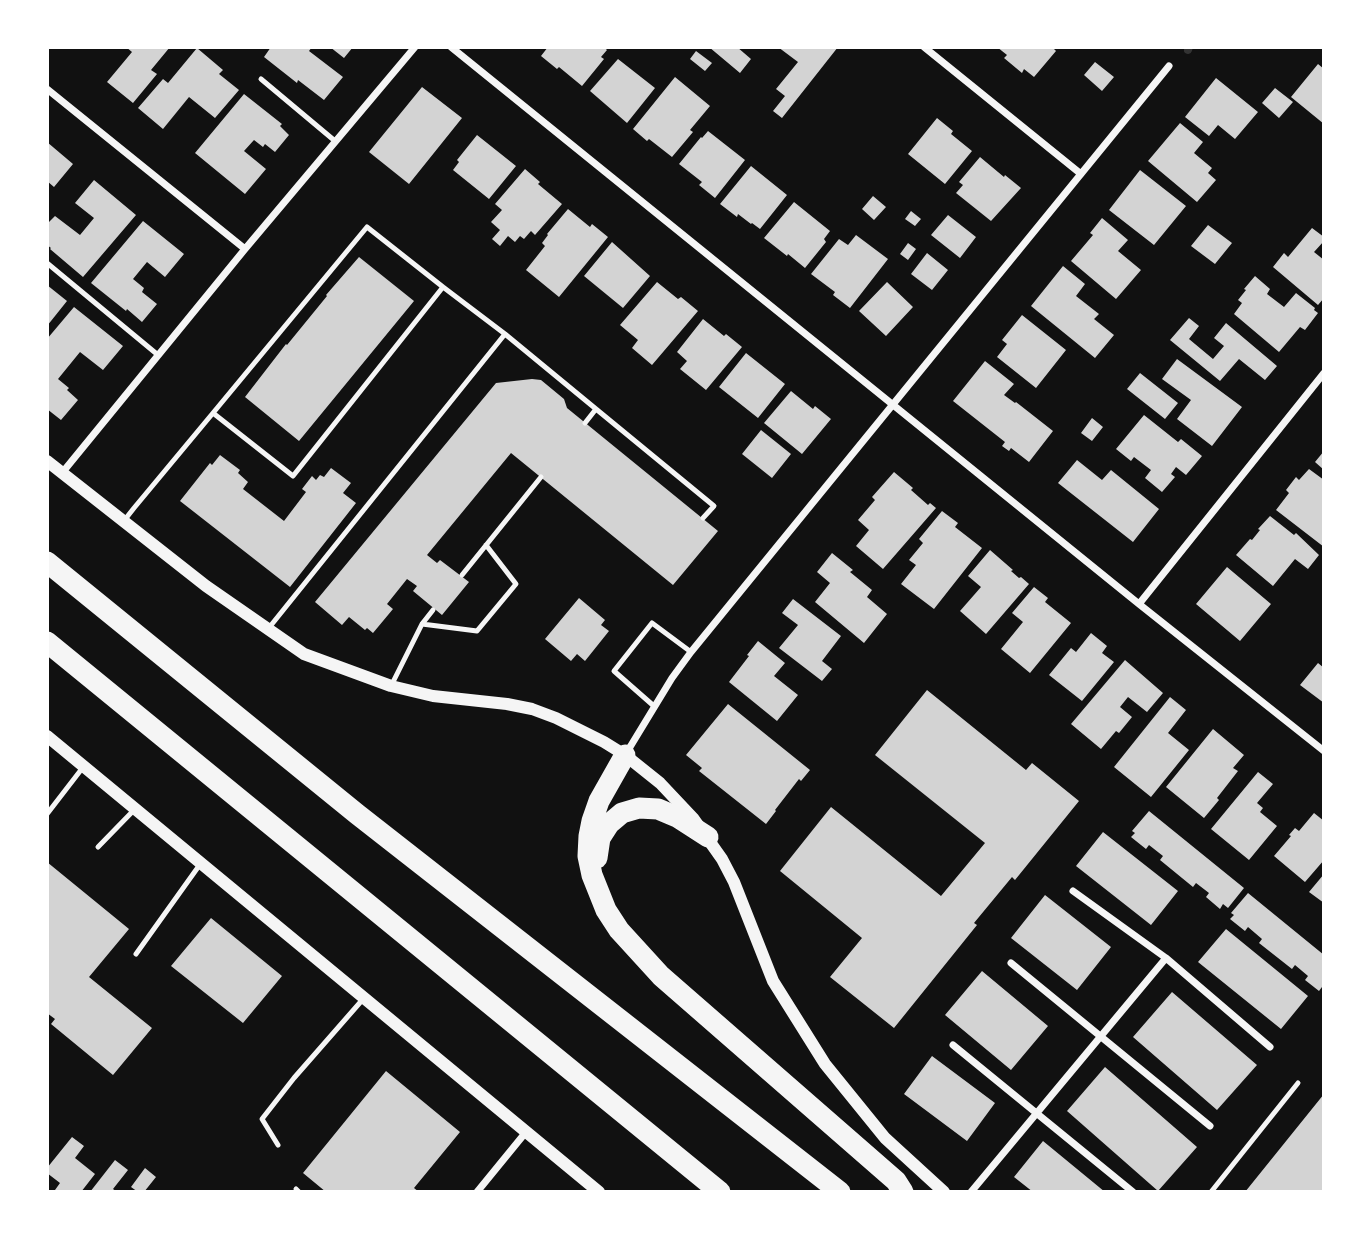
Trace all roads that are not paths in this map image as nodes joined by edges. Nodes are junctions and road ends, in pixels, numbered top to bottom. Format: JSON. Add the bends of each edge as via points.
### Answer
{"nodes":[{"id":1,"x":415,"y":47,"type":"edge"},
{"id":2,"x":451,"y":47,"type":"edge"},
{"id":3,"x":924,"y":47,"type":"edge"},
{"id":4,"x":1169,"y":66,"type":"dead end"},
{"id":5,"x":261,"y":79,"type":"dead end"},
{"id":6,"x":47,"y":89,"type":"edge"},
{"id":7,"x":335,"y":141,"type":"junction"},
{"id":8,"x":1081,"y":174,"type":"junction"},
{"id":9,"x":245,"y":249,"type":"junction"},
{"id":10,"x":47,"y":263,"type":"edge"},
{"id":11,"x":443,"y":287,"type":"junction"},
{"id":12,"x":505,"y":334,"type":"junction"},
{"id":13,"x":158,"y":355,"type":"junction"},
{"id":14,"x":1324,"y":373,"type":"edge"},
{"id":15,"x":893,"y":404,"type":"junction"},
{"id":16,"x":596,"y":409,"type":"junction"},
{"id":17,"x":213,"y":413,"type":"junction"},
{"id":18,"x":585,"y":423,"type":"dead end"},
{"id":19,"x":47,"y":461,"type":"edge"},
{"id":20,"x":61,"y":473,"type":"junction"},
{"id":21,"x":541,"y":477,"type":"dead end"},
{"id":22,"x":703,"y":518,"type":"dead end"},
{"id":23,"x":123,"y":522,"type":"junction"},
{"id":24,"x":486,"y":545,"type":"junction"},
{"id":25,"x":47,"y":562,"type":"edge"},
{"id":26,"x":462,"y":575,"type":"dead end"},
{"id":27,"x":1139,"y":604,"type":"junction"},
{"id":28,"x":433,"y":610,"type":"dead end"},
{"id":29,"x":422,"y":624,"type":"junction"},
{"id":30,"x":268,"y":629,"type":"junction"},
{"id":31,"x":47,"y":642,"type":"edge"},
{"id":32,"x":691,"y":652,"type":"junction"},
{"id":33,"x":391,"y":686,"type":"junction"},
{"id":34,"x":654,"y":707,"type":"junction"},
{"id":35,"x":47,"y":736,"type":"edge"},
{"id":36,"x":1324,"y":751,"type":"edge"},
{"id":37,"x":625,"y":755,"type":"junction"},
{"id":38,"x":84,"y":766,"type":"junction"},
{"id":39,"x":135,"y":808,"type":"junction"},
{"id":40,"x":47,"y":814,"type":"edge"},
{"id":41,"x":708,"y":837,"type":"junction"},
{"id":42,"x":98,"y":847,"type":"dead end"},
{"id":43,"x":201,"y":863,"type":"junction"},
{"id":44,"x":1073,"y":891,"type":"dead end"},
{"id":45,"x":619,"y":930,"type":"junction"},
{"id":46,"x":136,"y":954,"type":"dead end"},
{"id":47,"x":1166,"y":958,"type":"junction"},
{"id":48,"x":1011,"y":963,"type":"dead end"},
{"id":49,"x":364,"y":998,"type":"junction"},
{"id":50,"x":1101,"y":1036,"type":"junction"},
{"id":51,"x":953,"y":1045,"type":"dead end"},
{"id":52,"x":1270,"y":1047,"type":"dead end"},
{"id":53,"x":1298,"y":1083,"type":"dead end"},
{"id":54,"x":1036,"y":1113,"type":"junction"},
{"id":55,"x":1210,"y":1126,"type":"dead end"},
{"id":56,"x":526,"y":1132,"type":"junction"},
{"id":57,"x":278,"y":1145,"type":"dead end"},
{"id":58,"x":477,"y":1192,"type":"edge"},
{"id":59,"x":599,"y":1192,"type":"edge"},
{"id":60,"x":720,"y":1192,"type":"edge"},
{"id":61,"x":840,"y":1192,"type":"edge"},
{"id":62,"x":904,"y":1192,"type":"edge"},
{"id":63,"x":944,"y":1192,"type":"edge"},
{"id":64,"x":971,"y":1192,"type":"edge"},
{"id":65,"x":1133,"y":1192,"type":"edge"},
{"id":66,"x":1211,"y":1192,"type":"edge"}],
"edges":[{"from":1,"to":7,"type":"street"},
{"from":2,"to":15,"type":"street"},
{"from":3,"to":8,"type":"street"},
{"from":4,"to":8,"type":"street"},
{"from":5,"to":7,"type":"lane"},
{"from":6,"to":9,"type":"street"},
{"from":7,"to":9,"type":"street"},
{"from":8,"to":15,"type":"street"},
{"from":9,"to":13,"type":"street"},
{"from":10,"to":13,"type":"lane"},
{"from":11,"to":12,"type":"lane"},
{"from":11,"to":17,"type":"lane","via":[[367,227]]},
{"from":11,"to":17,"type":"lane","via":[[293,476]]},
{"from":12,"to":16,"type":"lane"},
{"from":12,"to":30,"type":"lane"},
{"from":13,"to":20,"type":"street"},
{"from":14,"to":27,"type":"street"},
{"from":15,"to":27,"type":"street"},
{"from":15,"to":32,"type":"street"},
{"from":16,"to":18,"type":"lane"},
{"from":16,"to":22,"type":"lane","via":[[714,506]]},
{"from":17,"to":23,"type":"lane"},
{"from":19,"to":20,"type":"street"},
{"from":20,"to":23,"type":"street"},
{"from":21,"to":24,"type":"lane"},
{"from":23,"to":30,"type":"street"},
{"from":24,"to":26,"type":"lane"},
{"from":24,"to":29,"type":"lane","via":[[516,584],[477,631]]},
{"from":25,"to":61,"type":"highway","via":[[357,814]]},
{"from":27,"to":36,"type":"street"},
{"from":28,"to":29,"type":"lane"},
{"from":29,"to":33,"type":"lane"},
{"from":30,"to":33,"type":"street","via":[[304,654]]},
{"from":31,"to":60,"type":"highway"},
{"from":32,"to":34,"type":"street"},
{"from":32,"to":34,"type":"lane","via":[[652,623],[614,671]]},
{"from":33,"to":37,"type":"street","via":[[532,709]]},
{"from":34,"to":37,"type":"street"},
{"from":35,"to":38,"type":"street"},
{"from":37,"to":41,"type":"street","via":[[676,798]]},
{"from":37,"to":45,"type":"highway","via":[[599,801],[588,856],[606,910]]},
{"from":38,"to":39,"type":"street"},
{"from":38,"to":40,"type":"lane"},
{"from":39,"to":42,"type":"lane"},
{"from":39,"to":43,"type":"street"},
{"from":41,"to":45,"type":"highway","via":[[658,808],[622,813],[609,824],[600,838],[598,874]]},
{"from":41,"to":63,"type":"street","via":[[734,882],[773,981],[825,1064],[885,1138]]},
{"from":43,"to":46,"type":"lane"},
{"from":43,"to":49,"type":"street"},
{"from":44,"to":47,"type":"street"},
{"from":45,"to":62,"type":"highway","via":[[661,976]]},
{"from":47,"to":50,"type":"street"},
{"from":47,"to":52,"type":"street"},
{"from":48,"to":50,"type":"street"},
{"from":49,"to":56,"type":"street"},
{"from":49,"to":57,"type":"lane","via":[[262,1119]]},
{"from":50,"to":54,"type":"street"},
{"from":50,"to":55,"type":"street"},
{"from":51,"to":54,"type":"street"},
{"from":53,"to":66,"type":"lane"},
{"from":54,"to":64,"type":"street"},
{"from":54,"to":65,"type":"street"},
{"from":56,"to":58,"type":"street"},
{"from":56,"to":59,"type":"street"}]}
